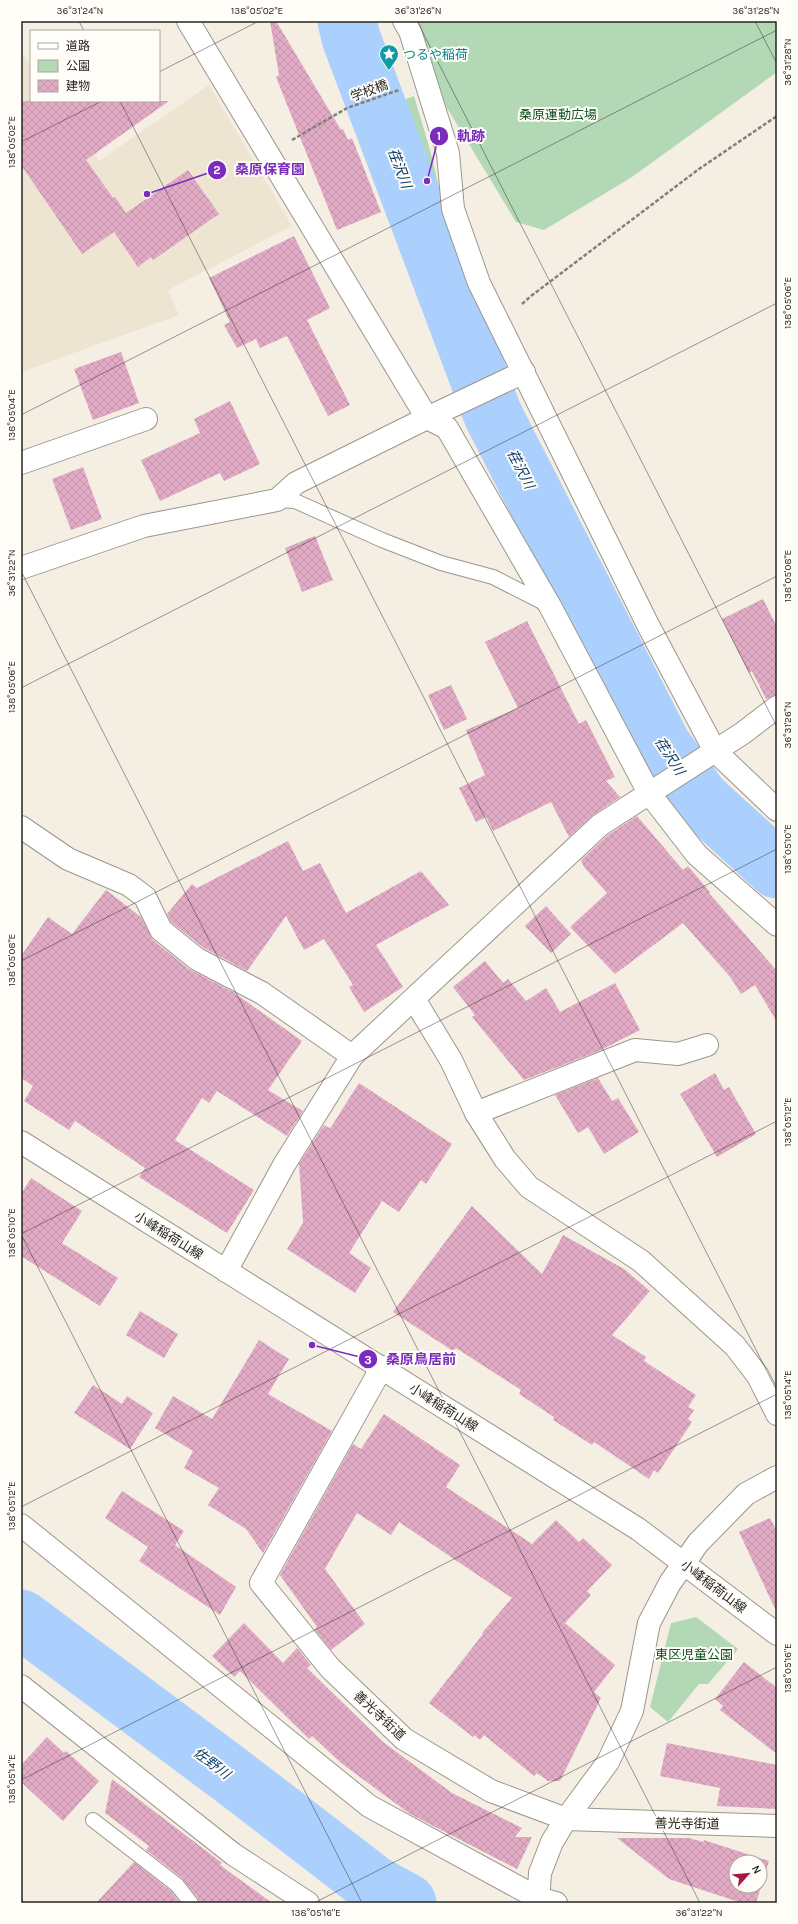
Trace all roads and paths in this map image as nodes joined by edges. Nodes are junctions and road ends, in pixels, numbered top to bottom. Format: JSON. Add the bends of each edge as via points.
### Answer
{"nodes":[{"id":1,"x":188,"y":21,"type":"edge"},
{"id":2,"x":404,"y":21,"type":"edge"},
{"id":3,"x":398,"y":90,"type":"dead end"},
{"id":4,"x":777,"y":116,"type":"edge"},
{"id":5,"x":269,"y":154,"type":"junction"},
{"id":6,"x":500,"y":325,"type":"junction"},
{"id":7,"x":519,"y":375,"type":"junction"},
{"id":8,"x":427,"y":418,"type":"junction"},
{"id":9,"x":146,"y":419,"type":"dead end"},
{"id":10,"x":21,"y":463,"type":"edge"},
{"id":11,"x":278,"y":500,"type":"junction"},
{"id":12,"x":21,"y":568,"type":"edge"},
{"id":13,"x":550,"y":606,"type":"junction"},
{"id":14,"x":777,"y":707,"type":"edge"},
{"id":15,"x":710,"y":754,"type":"junction"},
{"id":16,"x":652,"y":791,"type":"junction"},
{"id":17,"x":777,"y":810,"type":"edge"},
{"id":18,"x":21,"y":827,"type":"edge"},
{"id":19,"x":777,"y":925,"type":"edge"},
{"id":20,"x":414,"y":999,"type":"junction"},
{"id":21,"x":708,"y":1044,"type":"dead end"},
{"id":22,"x":352,"y":1056,"type":"junction"},
{"id":23,"x":476,"y":1113,"type":"junction"},
{"id":24,"x":21,"y":1142,"type":"edge"},
{"id":25,"x":226,"y":1271,"type":"junction"},
{"id":26,"x":382,"y":1367,"type":"junction"},
{"id":27,"x":777,"y":1414,"type":"edge"},
{"id":28,"x":777,"y":1477,"type":"edge"},
{"id":29,"x":21,"y":1525,"type":"edge"},
{"id":30,"x":684,"y":1563,"type":"junction"},
{"id":31,"x":777,"y":1634,"type":"edge"},
{"id":32,"x":21,"y":1686,"type":"edge"},
{"id":33,"x":566,"y":1819,"type":"junction"},
{"id":34,"x":93,"y":1820,"type":"dead end"},
{"id":35,"x":777,"y":1826,"type":"edge"},
{"id":36,"x":544,"y":1901,"type":"edge"},
{"id":37,"x":191,"y":1903,"type":"edge"},
{"id":38,"x":308,"y":1903,"type":"edge"}],
"edges":[{"from":1,"to":5,"type":"street"},
{"from":2,"to":6,"type":"street","via":[[410,31],[448,154],[453,209],[479,283]]},
{"from":3,"to":5,"type":"path","name":"学校橋","via":[[347,108]]},
{"from":4,"to":6,"type":"path","via":[[698,169],[531,296]]},
{"from":5,"to":8,"type":"street"},
{"from":6,"to":7,"type":"street"},
{"from":7,"to":8,"type":"street"},
{"from":7,"to":15,"type":"street","via":[[649,627]]},
{"from":8,"to":11,"type":"street","via":[[296,483]]},
{"from":8,"to":13,"type":"street","via":[[447,428]]},
{"from":9,"to":10,"type":"street"},
{"from":11,"to":12,"type":"street","via":[[144,526]]},
{"from":11,"to":13,"type":"lane","via":[[295,501],[441,563],[493,577]]},
{"from":13,"to":16,"type":"street"},
{"from":14,"to":15,"type":"street","via":[[744,733]]},
{"from":15,"to":16,"type":"street"},
{"from":15,"to":17,"type":"street"},
{"from":16,"to":19,"type":"street","via":[[697,855]]},
{"from":16,"to":20,"type":"street","via":[[600,825]]},
{"from":18,"to":22,"type":"street","via":[[68,858],[129,885],[145,897],[161,930],[197,959],[262,993]]},
{"from":20,"to":22,"type":"street"},
{"from":20,"to":23,"type":"street","via":[[451,1060]]},
{"from":21,"to":23,"type":"street","via":[[678,1054],[635,1050]]},
{"from":22,"to":25,"type":"street","via":[[284,1165]]},
{"from":23,"to":27,"type":"street","via":[[505,1159],[529,1187],[641,1261],[735,1346],[758,1376]]},
{"from":24,"to":25,"type":"street","name":"小峰稲荷山線"},
{"from":25,"to":26,"type":"street","name":"小峰稲荷山線"},
{"from":26,"to":30,"type":"street","name":"小峰稲荷山線","via":[[638,1529]]},
{"from":26,"to":33,"type":"street","name":"善光寺街道","via":[[260,1583],[330,1668],[404,1739],[491,1791]]},
{"from":28,"to":30,"type":"street","via":[[746,1494],[698,1543]]},
{"from":29,"to":36,"type":"street","via":[[369,1806]]},
{"from":30,"to":31,"type":"street","name":"小峰稲荷山線"},
{"from":30,"to":33,"type":"street","via":[[670,1583],[649,1623],[632,1710],[608,1762]]},
{"from":32,"to":38,"type":"street","via":[[233,1854]]},
{"from":33,"to":35,"type":"street","name":"善光寺街道"},
{"from":33,"to":36,"type":"street","via":[[552,1842],[540,1874]]},
{"from":34,"to":37,"type":"lane","via":[[177,1885]]}]}
